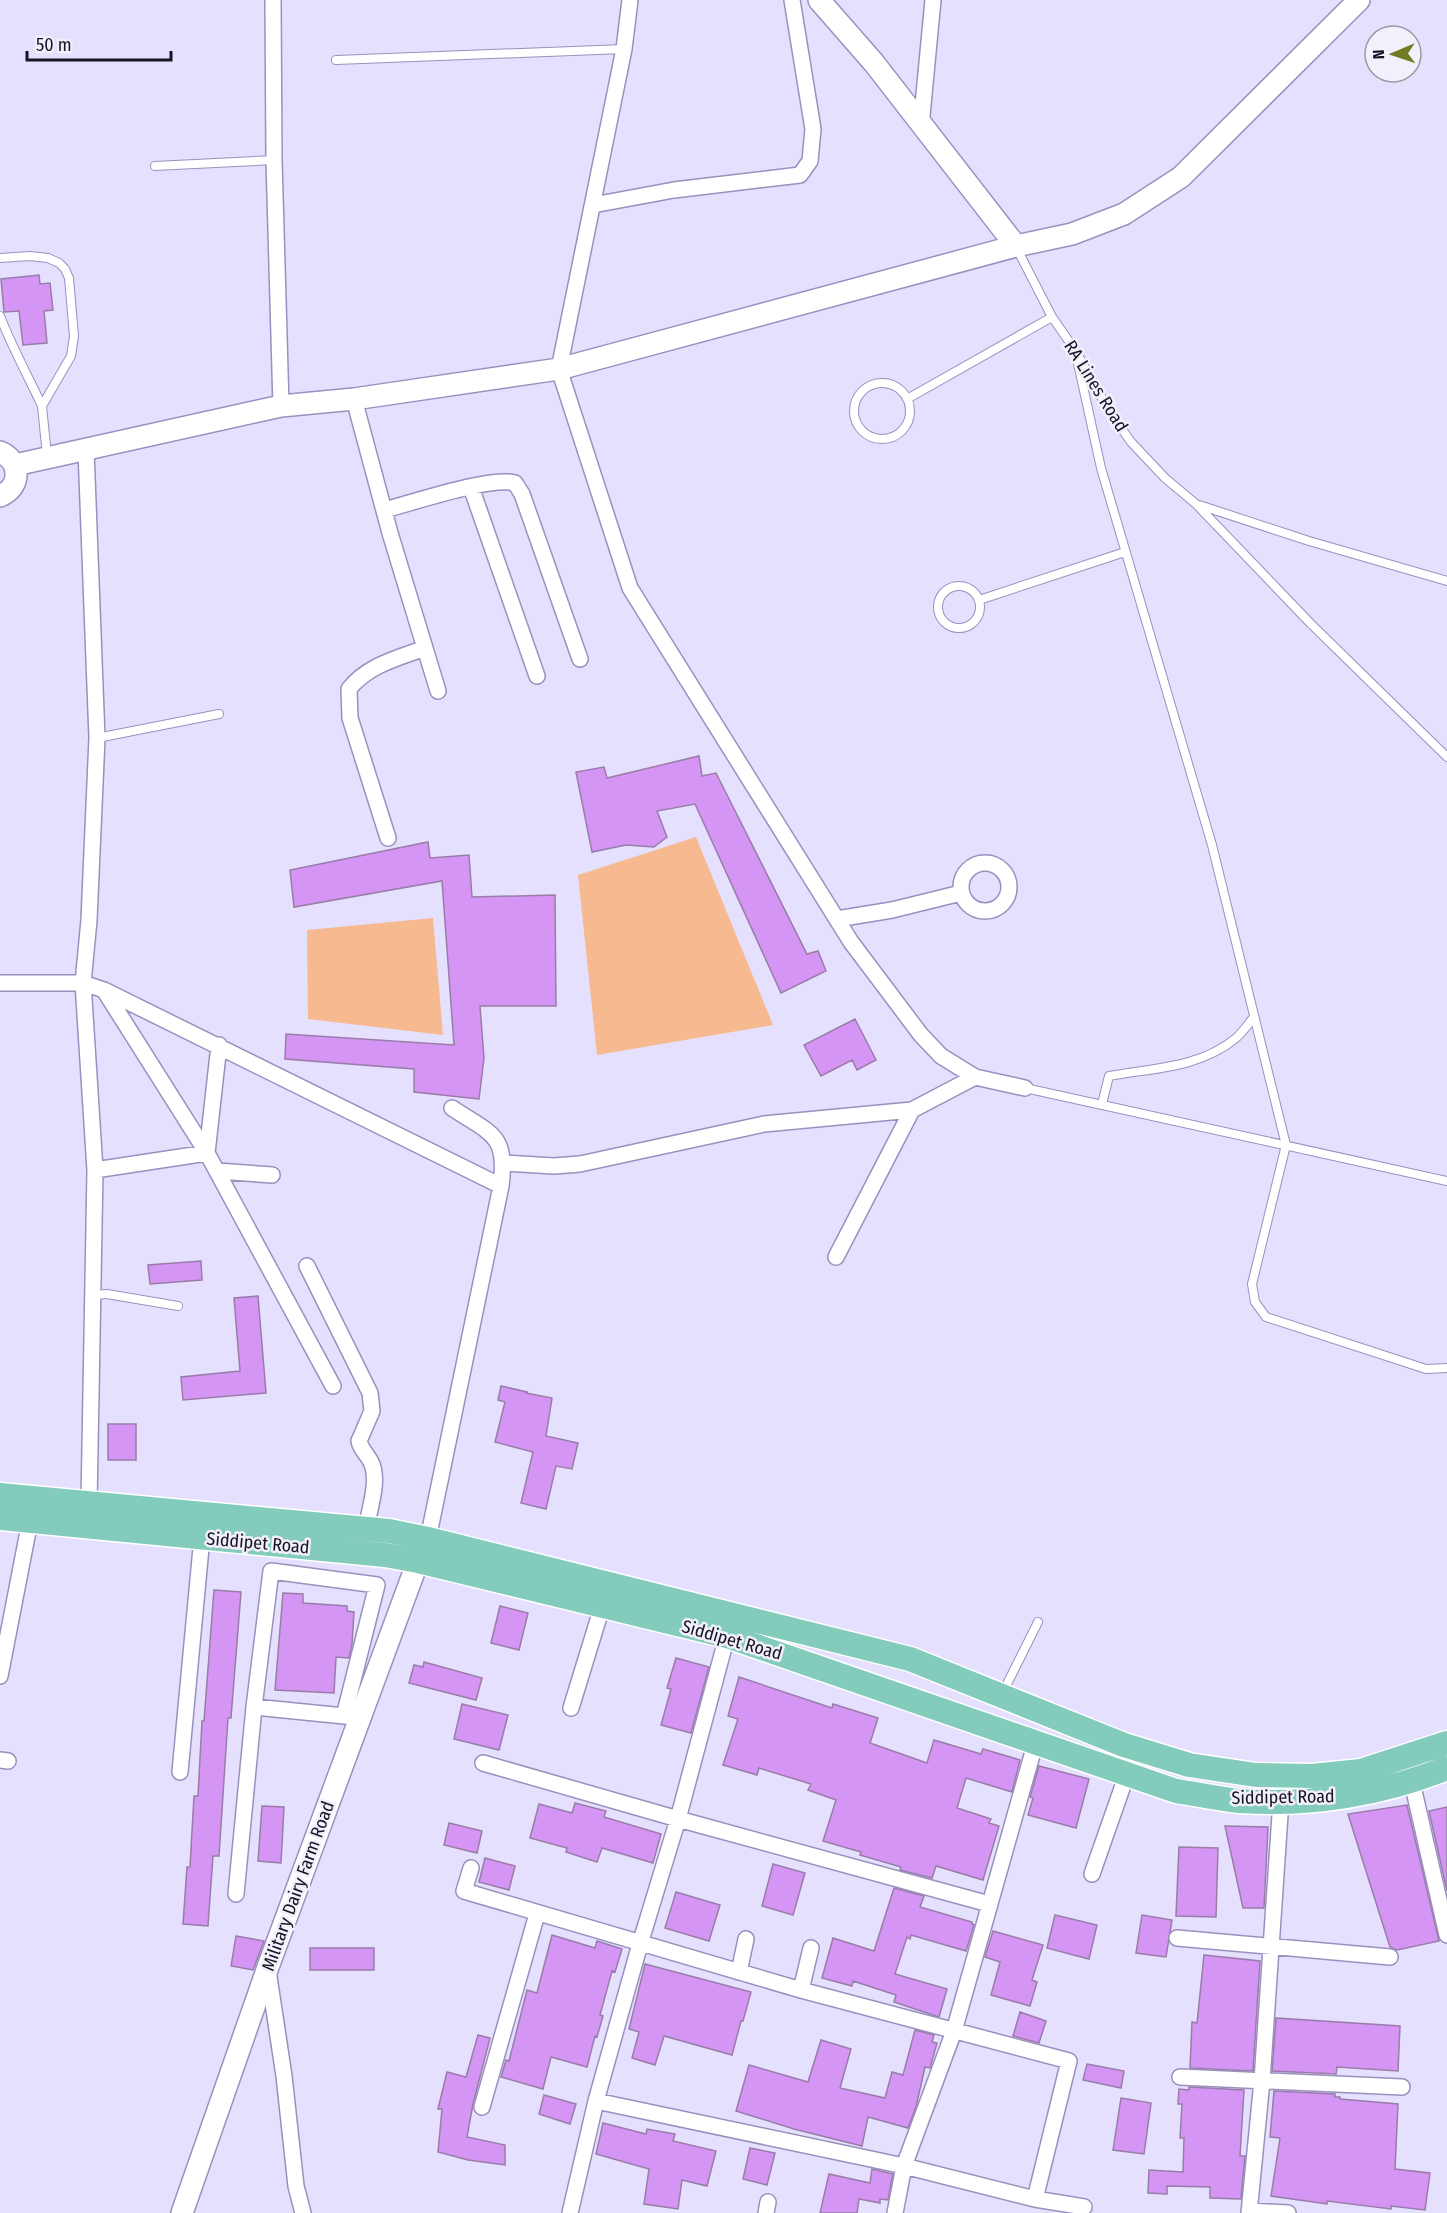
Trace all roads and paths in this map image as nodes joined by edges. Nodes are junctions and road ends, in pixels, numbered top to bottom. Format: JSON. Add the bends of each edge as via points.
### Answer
{"nodes":[{"id":1,"x":273,"y":0,"type":"edge"},
{"id":2,"x":630,"y":0,"type":"edge"},
{"id":3,"x":792,"y":0,"type":"edge"},
{"id":4,"x":819,"y":0,"type":"edge"},
{"id":5,"x":933,"y":0,"type":"edge"},
{"id":6,"x":1359,"y":0,"type":"edge"},
{"id":7,"x":624,"y":49,"type":"junction"},
{"id":8,"x":336,"y":60,"type":"dead end"},
{"id":9,"x":921,"y":126,"type":"junction"},
{"id":10,"x":274,"y":160,"type":"junction"},
{"id":11,"x":155,"y":166,"type":"dead end"},
{"id":12,"x":593,"y":205,"type":"junction"},
{"id":13,"x":1016,"y":246,"type":"junction"},
{"id":14,"x":0,"y":258,"type":"edge"},
{"id":15,"x":0,"y":316,"type":"edge"},
{"id":16,"x":1052,"y":317,"type":"junction"},
{"id":17,"x":1075,"y":350,"type":"junction"},
{"id":18,"x":559,"y":369,"type":"junction"},
{"id":19,"x":354,"y":399,"type":"junction"},
{"id":20,"x":907,"y":399,"type":"junction"},
{"id":21,"x":42,"y":406,"type":"junction"},
{"id":22,"x":281,"y":406,"type":"junction"},
{"id":23,"x":87,"y":450,"type":"junction"},
{"id":24,"x":47,"y":457,"type":"junction"},
{"id":25,"x":7,"y":458,"type":"edge"},
{"id":26,"x":471,"y":487,"type":"junction"},
{"id":27,"x":0,"y":496,"type":"edge"},
{"id":28,"x":1196,"y":504,"type":"junction"},
{"id":29,"x":384,"y":510,"type":"junction"},
{"id":30,"x":1125,"y":552,"type":"junction"},
{"id":31,"x":1447,"y":581,"type":"edge"},
{"id":32,"x":979,"y":600,"type":"junction"},
{"id":33,"x":425,"y":648,"type":"junction"},
{"id":34,"x":580,"y":659,"type":"dead end"},
{"id":35,"x":537,"y":676,"type":"dead end"},
{"id":36,"x":438,"y":691,"type":"dead end"},
{"id":37,"x":219,"y":714,"type":"dead end"},
{"id":38,"x":97,"y":738,"type":"junction"},
{"id":39,"x":1447,"y":757,"type":"edge"},
{"id":40,"x":388,"y":838,"type":"dead end"},
{"id":41,"x":961,"y":893,"type":"dead end"},
{"id":42,"x":837,"y":919,"type":"junction"},
{"id":43,"x":0,"y":983,"type":"edge"},
{"id":44,"x":83,"y":983,"type":"junction"},
{"id":45,"x":104,"y":990,"type":"junction"},
{"id":46,"x":1254,"y":1017,"type":"junction"},
{"id":47,"x":219,"y":1046,"type":"junction"},
{"id":48,"x":975,"y":1077,"type":"junction"},
{"id":49,"x":1025,"y":1088,"type":"joint"},
{"id":50,"x":1102,"y":1104,"type":"junction"},
{"id":51,"x":452,"y":1108,"type":"dead end"},
{"id":52,"x":912,"y":1110,"type":"junction"},
{"id":53,"x":1286,"y":1145,"type":"junction"},
{"id":54,"x":207,"y":1153,"type":"junction"},
{"id":55,"x":504,"y":1163,"type":"junction"},
{"id":56,"x":95,"y":1170,"type":"junction"},
{"id":57,"x":217,"y":1171,"type":"junction"},
{"id":58,"x":272,"y":1175,"type":"dead end"},
{"id":59,"x":1447,"y":1181,"type":"edge"},
{"id":60,"x":501,"y":1186,"type":"junction"},
{"id":61,"x":836,"y":1257,"type":"dead end"},
{"id":62,"x":307,"y":1266,"type":"dead end"},
{"id":63,"x":93,"y":1295,"type":"junction"},
{"id":64,"x":178,"y":1306,"type":"dead end"},
{"id":65,"x":1447,"y":1368,"type":"edge"},
{"id":66,"x":333,"y":1386,"type":"dead end"},
{"id":67,"x":0,"y":1495,"type":"edge"},
{"id":68,"x":89,"y":1503,"type":"junction"},
{"id":69,"x":0,"y":1518,"type":"edge"},
{"id":70,"x":30,"y":1521,"type":"junction"},
{"id":71,"x":366,"y":1529,"type":"junction"},
{"id":72,"x":202,"y":1537,"type":"junction"},
{"id":73,"x":428,"y":1539,"type":"junction"},
{"id":74,"x":418,"y":1561,"type":"junction"},
{"id":75,"x":602,"y":1607,"type":"junction"},
{"id":76,"x":1038,"y":1622,"type":"dead end"},
{"id":77,"x":727,"y":1636,"type":"junction"},
{"id":78,"x":0,"y":1676,"type":"edge"},
{"id":79,"x":1001,"y":1695,"type":"junction"},
{"id":80,"x":254,"y":1707,"type":"junction"},
{"id":81,"x":571,"y":1708,"type":"dead end"},
{"id":82,"x":352,"y":1717,"type":"junction"},
{"id":83,"x":1036,"y":1741,"type":"junction"},
{"id":84,"x":1447,"y":1743,"type":"edge"},
{"id":85,"x":483,"y":1763,"type":"dead end"},
{"id":86,"x":1447,"y":1768,"type":"edge"},
{"id":87,"x":180,"y":1772,"type":"dead end"},
{"id":88,"x":1127,"y":1774,"type":"junction"},
{"id":89,"x":1412,"y":1782,"type":"junction"},
{"id":90,"x":1281,"y":1800,"type":"junction"},
{"id":91,"x":678,"y":1819,"type":"junction"},
{"id":92,"x":471,"y":1868,"type":"dead end"},
{"id":93,"x":1092,"y":1874,"type":"dead end"},
{"id":94,"x":236,"y":1894,"type":"dead end"},
{"id":95,"x":989,"y":1904,"type":"junction"},
{"id":96,"x":537,"y":1914,"type":"junction"},
{"id":97,"x":1447,"y":1935,"type":"edge"},
{"id":98,"x":1177,"y":1938,"type":"dead end"},
{"id":99,"x":746,"y":1939,"type":"dead end"},
{"id":100,"x":640,"y":1944,"type":"junction"},
{"id":101,"x":1272,"y":1947,"type":"junction"},
{"id":102,"x":812,"y":1948,"type":"dead end"},
{"id":103,"x":1390,"y":1957,"type":"dead end"},
{"id":104,"x":268,"y":1967,"type":"junction"},
{"id":105,"x":739,"y":1972,"type":"junction"},
{"id":106,"x":801,"y":1990,"type":"junction"},
{"id":107,"x":954,"y":2031,"type":"junction"},
{"id":108,"x":1180,"y":2077,"type":"dead end"},
{"id":109,"x":1262,"y":2081,"type":"junction"},
{"id":110,"x":1402,"y":2087,"type":"dead end"},
{"id":111,"x":597,"y":2101,"type":"junction"},
{"id":112,"x":482,"y":2107,"type":"dead end"},
{"id":113,"x":904,"y":2166,"type":"junction"},
{"id":114,"x":1035,"y":2199,"type":"junction"},
{"id":115,"x":1084,"y":2207,"type":"dead end"},
{"id":116,"x":1249,"y":2212,"type":"edge"},
{"id":117,"x":182,"y":2213,"type":"edge"},
{"id":118,"x":303,"y":2213,"type":"edge"},
{"id":119,"x":570,"y":2213,"type":"edge"},
{"id":120,"x":895,"y":2213,"type":"edge"},
{"id":121,"x":1288,"y":2213,"type":"edge"}],
"edges":[{"from":1,"to":10,"type":"street"},
{"from":2,"to":7,"type":"street"},
{"from":3,"to":12,"type":"street","via":[[813,129],[810,161],[800,175],[674,190]]},
{"from":4,"to":9,"type":"main road","name":"RA Lines Road","via":[[874,63]]},
{"from":5,"to":9,"type":"street"},
{"from":6,"to":13,"type":"main road","via":[[1181,177],[1124,214],[1072,234]]},
{"from":7,"to":8,"type":"lane"},
{"from":7,"to":12,"type":"street"},
{"from":9,"to":13,"type":"main road","name":"RA Lines Road"},
{"from":10,"to":11,"type":"lane"},
{"from":10,"to":22,"type":"street"},
{"from":12,"to":18,"type":"street"},
{"from":13,"to":16,"type":"lane","name":"RA Lines Road"},
{"from":13,"to":18,"type":"main road"},
{"from":14,"to":21,"type":"lane","via":[[48,258],[59,263],[69,278],[74,336],[71,357]]},
{"from":15,"to":21,"type":"lane"},
{"from":16,"to":17,"type":"lane","name":"RA Lines Road"},
{"from":16,"to":20,"type":"lane"},
{"from":17,"to":28,"type":"lane","name":"RA Lines Road","via":[[1131,442]]},
{"from":17,"to":30,"type":"lane","via":[[1101,468]]},
{"from":18,"to":19,"type":"main road"},
{"from":18,"to":42,"type":"street","via":[[630,588]]},
{"from":19,"to":22,"type":"main road"},
{"from":19,"to":29,"type":"street"},
{"from":20,"to":20,"type":"lane","via":[[909,417],[905,426],[890,438],[872,437],[857,425],[854,407],[869,386],[886,383],[902,391]]},
{"from":21,"to":24,"type":"lane"},
{"from":22,"to":23,"type":"main road"},
{"from":23,"to":24,"type":"main road"},
{"from":23,"to":38,"type":"street"},
{"from":24,"to":25,"type":"main road"},
{"from":25,"to":27,"type":"main road","via":[[16,471],[14,484]]},
{"from":26,"to":29,"type":"street"},
{"from":26,"to":34,"type":"street","via":[[505,480],[515,483],[522,494]]},
{"from":26,"to":35,"type":"street"},
{"from":28,"to":31,"type":"lane"},
{"from":28,"to":39,"type":"lane","name":"RA Lines Road"},
{"from":29,"to":33,"type":"street"},
{"from":30,"to":32,"type":"lane"},
{"from":30,"to":46,"type":"lane","via":[[1212,845]]},
{"from":32,"to":32,"type":"lane","via":[[979,614],[963,627],[949,625],[940,614],[942,595],[952,587],[971,589]]},
{"from":33,"to":36,"type":"street"},
{"from":33,"to":40,"type":"street","via":[[373,668],[349,688],[350,717]]},
{"from":37,"to":38,"type":"lane"},
{"from":38,"to":44,"type":"street","via":[[90,920]]},
{"from":41,"to":42,"type":"street"},
{"from":42,"to":48,"type":"street","via":[[921,1035],[941,1056]]},
{"from":43,"to":44,"type":"street"},
{"from":44,"to":45,"type":"street"},
{"from":44,"to":56,"type":"street"},
{"from":45,"to":47,"type":"street"},
{"from":45,"to":54,"type":"street"},
{"from":46,"to":50,"type":"lane","via":[[1237,1037],[1208,1057],[1109,1076]]},
{"from":46,"to":53,"type":"lane"},
{"from":47,"to":54,"type":"street"},
{"from":47,"to":60,"type":"street"},
{"from":48,"to":49,"type":"street"},
{"from":48,"to":52,"type":"street"},
{"from":49,"to":50,"type":"lane"},
{"from":50,"to":53,"type":"lane"},
{"from":51,"to":55,"type":"street","via":[[494,1135]]},
{"from":52,"to":55,"type":"street","via":[[764,1124],[580,1164]]},
{"from":52,"to":61,"type":"street"},
{"from":53,"to":59,"type":"lane"},
{"from":53,"to":65,"type":"lane","via":[[1252,1284],[1255,1302],[1266,1317],[1426,1369]]},
{"from":54,"to":56,"type":"street"},
{"from":54,"to":57,"type":"street"},
{"from":55,"to":60,"type":"street"},
{"from":56,"to":63,"type":"street"},
{"from":57,"to":58,"type":"street"},
{"from":57,"to":66,"type":"street"},
{"from":60,"to":73,"type":"street"},
{"from":62,"to":71,"type":"street","via":[[370,1393],[372,1411],[359,1441],[375,1478]]},
{"from":63,"to":64,"type":"lane"},
{"from":63,"to":68,"type":"street"},
{"from":67,"to":68,"type":"main road","name":"Siddipet Road"},
{"from":68,"to":71,"type":"main road","name":"Siddipet Road"},
{"from":69,"to":70,"type":"main road","name":"Siddipet Road"},
{"from":70,"to":72,"type":"main road","name":"Siddipet Road"},
{"from":70,"to":78,"type":"street"},
{"from":71,"to":73,"type":"main road","name":"Siddipet Road"},
{"from":72,"to":74,"type":"main road","name":"Siddipet Road"},
{"from":72,"to":87,"type":"street"},
{"from":73,"to":74,"type":"main road"},
{"from":73,"to":79,"type":"main road","name":"Siddipet Road","via":[[910,1659]]},
{"from":74,"to":75,"type":"main road","name":"Siddipet Road"},
{"from":74,"to":82,"type":"main road","name":"Military Dairy Farm Road"},
{"from":75,"to":77,"type":"main road","name":"Siddipet Road"},
{"from":75,"to":81,"type":"street"},
{"from":76,"to":79,"type":"lane"},
{"from":77,"to":83,"type":"main road","name":"Siddipet Road"},
{"from":77,"to":91,"type":"street"},
{"from":79,"to":84,"type":"main road","name":"Siddipet Road","via":[[1124,1745],[1189,1765],[1256,1775],[1312,1776],[1361,1771]]},
{"from":80,"to":82,"type":"street"},
{"from":80,"to":82,"type":"street","via":[[271,1571],[377,1585]]},
{"from":80,"to":94,"type":"street"},
{"from":82,"to":104,"type":"main road","name":"Military Dairy Farm Road"},
{"from":83,"to":88,"type":"main road","name":"Siddipet Road"},
{"from":83,"to":95,"type":"street"},
{"from":85,"to":91,"type":"street"},
{"from":86,"to":89,"type":"main road","name":"Siddipet Road"},
{"from":88,"to":90,"type":"main road","name":"Siddipet Road","via":[[1176,1791],[1240,1801]]},
{"from":88,"to":93,"type":"street"},
{"from":89,"to":90,"type":"main road","name":"Siddipet Road","via":[[1332,1799]]},
{"from":89,"to":97,"type":"street"},
{"from":90,"to":101,"type":"street"},
{"from":91,"to":95,"type":"street"},
{"from":91,"to":100,"type":"street"},
{"from":92,"to":96,"type":"street","via":[[464,1891]]},
{"from":95,"to":107,"type":"street"},
{"from":96,"to":100,"type":"street"},
{"from":96,"to":112,"type":"street"},
{"from":98,"to":101,"type":"street"},
{"from":99,"to":105,"type":"street"},
{"from":100,"to":105,"type":"street"},
{"from":100,"to":111,"type":"street"},
{"from":101,"to":103,"type":"street"},
{"from":101,"to":109,"type":"street"},
{"from":102,"to":106,"type":"street"},
{"from":104,"to":117,"type":"main road","name":"Military Dairy Farm Road"},
{"from":104,"to":118,"type":"street","via":[[285,2076],[296,2186]]},
{"from":105,"to":106,"type":"street"},
{"from":106,"to":107,"type":"street"},
{"from":107,"to":113,"type":"street"},
{"from":107,"to":114,"type":"street","via":[[1069,2061]]},
{"from":108,"to":109,"type":"street"},
{"from":109,"to":110,"type":"street"},
{"from":109,"to":116,"type":"street"},
{"from":111,"to":113,"type":"street"},
{"from":111,"to":119,"type":"street"},
{"from":113,"to":114,"type":"street"},
{"from":113,"to":120,"type":"street"},
{"from":114,"to":115,"type":"street"},
{"from":116,"to":121,"type":"street"}]}
